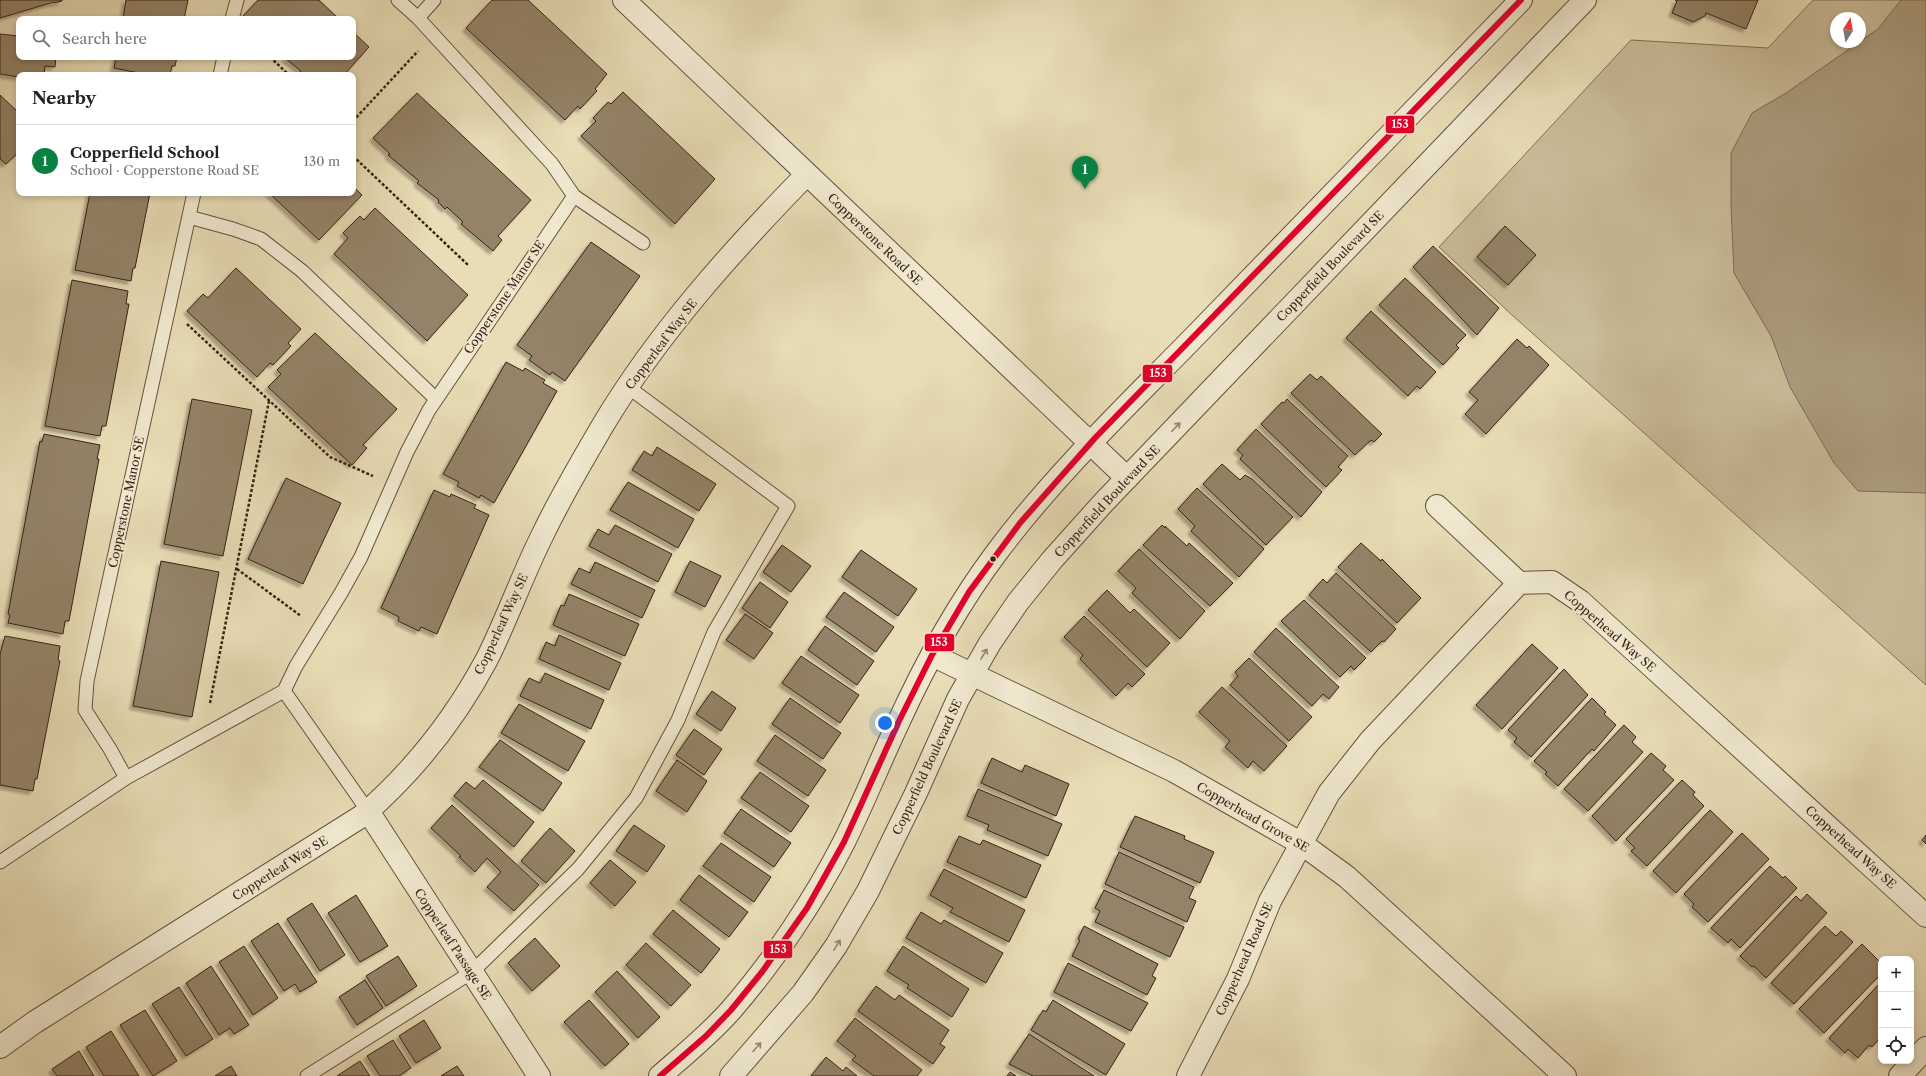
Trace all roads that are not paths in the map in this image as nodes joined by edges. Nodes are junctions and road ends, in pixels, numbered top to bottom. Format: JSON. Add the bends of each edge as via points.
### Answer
{"nodes":[{"id":1,"x":236,"y":0,"type":"edge"},
{"id":2,"x":398,"y":0,"type":"edge"},
{"id":3,"x":434,"y":0,"type":"edge"},
{"id":4,"x":624,"y":0,"type":"edge"},
{"id":5,"x":1521,"y":0,"type":"edge"},
{"id":6,"x":1585,"y":0,"type":"edge"},
{"id":7,"x":233,"y":16,"type":"edge"},
{"id":8,"x":418,"y":18,"type":"junction"},
{"id":9,"x":223,"y":60,"type":"edge"},
{"id":10,"x":221,"y":72,"type":"edge"},
{"id":11,"x":807,"y":174,"type":"junction"},
{"id":12,"x":193,"y":196,"type":"edge"},
{"id":13,"x":574,"y":196,"type":"junction"},
{"id":14,"x":189,"y":217,"type":"junction"},
{"id":15,"x":643,"y":243,"type":"dead end"},
{"id":16,"x":628,"y":387,"type":"junction"},
{"id":17,"x":436,"y":399,"type":"junction"},
{"id":18,"x":1090,"y":444,"type":"junction"},
{"id":19,"x":1127,"y":478,"type":"junction"},
{"id":20,"x":1437,"y":506,"type":"dead end"},
{"id":21,"x":1519,"y":583,"type":"junction"},
{"id":22,"x":932,"y":655,"type":"junction"},
{"id":23,"x":971,"y":675,"type":"junction"},
{"id":24,"x":284,"y":691,"type":"junction"},
{"id":25,"x":126,"y":778,"type":"junction"},
{"id":26,"x":368,"y":811,"type":"junction"},
{"id":27,"x":1302,"y":844,"type":"junction"},
{"id":28,"x":0,"y":862,"type":"edge"},
{"id":29,"x":1926,"y":916,"type":"edge"},
{"id":30,"x":472,"y":972,"type":"junction"},
{"id":31,"x":0,"y":1046,"type":"edge"},
{"id":32,"x":1926,"y":1048,"type":"edge"},
{"id":33,"x":307,"y":1076,"type":"edge"},
{"id":34,"x":539,"y":1076,"type":"edge"},
{"id":35,"x":660,"y":1076,"type":"edge"},
{"id":36,"x":731,"y":1076,"type":"edge"},
{"id":37,"x":1188,"y":1076,"type":"edge"},
{"id":38,"x":1565,"y":1076,"type":"edge"},
{"id":39,"x":1900,"y":1076,"type":"edge"}],
"edges":[{"from":1,"to":7,"type":"lane"},
{"from":2,"to":8,"type":"lane"},
{"from":3,"to":8,"type":"lane"},
{"from":4,"to":11,"type":"street","name":"Copperstone Road SE"},
{"from":5,"to":18,"type":"street"},
{"from":19,"to":6,"type":"street","name":"Copperfield Boulevard SE","one_way":true},
{"from":8,"to":13,"type":"lane","via":[[552,164]]},
{"from":9,"to":10,"type":"lane"},
{"from":11,"to":16,"type":"street","name":"Copperleaf Way SE","via":[[705,286]]},
{"from":11,"to":18,"type":"street","name":"Copperstone Road SE"},
{"from":12,"to":14,"type":"lane","name":"Copperstone Manor SE"},
{"from":13,"to":15,"type":"lane"},
{"from":13,"to":17,"type":"lane","name":"Copperstone Manor SE"},
{"from":14,"to":17,"type":"lane","via":[[261,239],[302,271]]},
{"from":14,"to":25,"type":"lane","name":"Copperstone Manor SE","via":[[86,682],[85,710]]},
{"from":16,"to":26,"type":"street","name":"Copperleaf Way SE","via":[[600,431],[543,534],[487,658],[468,691],[418,761],[391,791]]},
{"from":16,"to":30,"type":"lane","via":[[788,506],[714,632],[678,720],[636,798],[578,869]]},
{"from":17,"to":24,"type":"lane","name":"Copperstone Manor SE","via":[[407,452],[361,557],[296,666]]},
{"from":18,"to":19,"type":"street","name":"Copperstone Road SE"},
{"from":18,"to":22,"type":"street","via":[[997,551],[960,606]]},
{"from":23,"to":19,"type":"street","name":"Copperfield Boulevard SE","one_way":true,"via":[[1018,602],[1052,560]]},
{"from":20,"to":21,"type":"street"},
{"from":21,"to":27,"type":"street","via":[[1370,741],[1329,793]]},
{"from":21,"to":29,"type":"street","name":"Copperhead Way SE","via":[[1552,582],[1580,601]]},
{"from":22,"to":23,"type":"street","name":"Copperhead Grove SE"},
{"from":22,"to":35,"type":"street","via":[[843,844],[814,895],[773,955],[731,1009]]},
{"from":23,"to":27,"type":"street","name":"Copperhead Grove SE","via":[[1174,771]]},
{"from":36,"to":23,"type":"street","name":"Copperfield Boulevard SE","one_way":true,"via":[[803,993],[836,946],[897,834]]},
{"from":24,"to":25,"type":"lane"},
{"from":24,"to":26,"type":"lane"},
{"from":25,"to":28,"type":"lane"},
{"from":26,"to":30,"type":"street","name":"Copperleaf Passage SE"},
{"from":26,"to":31,"type":"street","name":"Copperleaf Way SE"},
{"from":27,"to":37,"type":"street","name":"Copperhead Road SE","via":[[1270,901],[1238,979]]},
{"from":27,"to":38,"type":"street","name":"Copperhead Grove SE","via":[[1347,877]]},
{"from":30,"to":33,"type":"lane"},
{"from":30,"to":34,"type":"street","name":"Copperleaf Passage SE"},
{"from":32,"to":39,"type":"street"}]}
